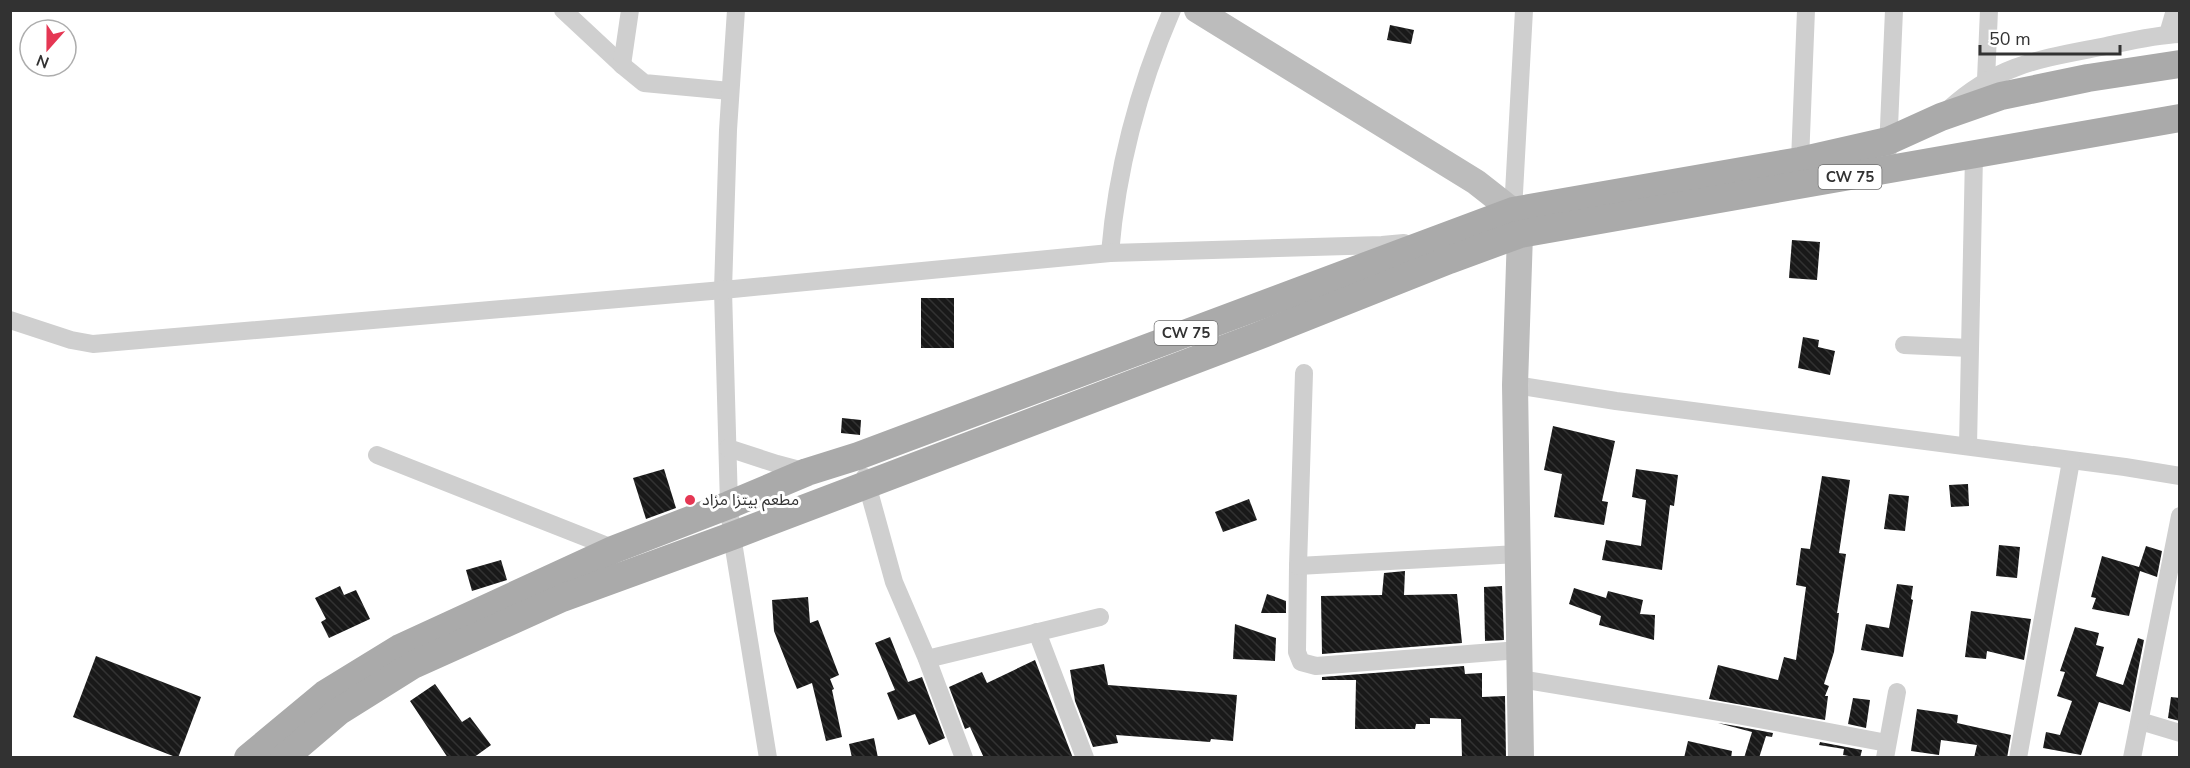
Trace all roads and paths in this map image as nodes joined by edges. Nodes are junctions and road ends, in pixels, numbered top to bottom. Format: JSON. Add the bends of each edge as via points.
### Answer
{"nodes":[{"id":1,"x":563,"y":10,"type":"edge"},
{"id":2,"x":630,"y":10,"type":"edge"},
{"id":3,"x":736,"y":10,"type":"edge"},
{"id":4,"x":1172,"y":10,"type":"edge"},
{"id":5,"x":1197,"y":10,"type":"edge"},
{"id":6,"x":1524,"y":10,"type":"edge"},
{"id":7,"x":1806,"y":10,"type":"edge"},
{"id":8,"x":1894,"y":10,"type":"edge"},
{"id":9,"x":1989,"y":10,"type":"edge"},
{"id":10,"x":2175,"y":10,"type":"edge"},
{"id":11,"x":2174,"y":34,"type":"edge"},
{"id":12,"x":2180,"y":64,"type":"edge"},
{"id":13,"x":622,"y":65,"type":"junction"},
{"id":14,"x":1986,"y":80,"type":"junction"},
{"id":15,"x":730,"y":91,"type":"junction"},
{"id":16,"x":1941,"y":117,"type":"junction"},
{"id":17,"x":2180,"y":118,"type":"edge"},
{"id":18,"x":1888,"y":141,"type":"junction"},
{"id":19,"x":1974,"y":155,"type":"junction"},
{"id":20,"x":1800,"y":161,"type":"junction"},
{"id":21,"x":1887,"y":171,"type":"junction"},
{"id":22,"x":1517,"y":222,"type":"junction"},
{"id":23,"x":1445,"y":249,"type":"junction"},
{"id":24,"x":1110,"y":253,"type":"junction"},
{"id":25,"x":723,"y":290,"type":"junction"},
{"id":26,"x":1250,"y":309,"type":"junction"},
{"id":27,"x":10,"y":320,"type":"edge"},
{"id":28,"x":1258,"y":336,"type":"junction"},
{"id":29,"x":1904,"y":345,"type":"dead end"},
{"id":30,"x":1970,"y":348,"type":"junction"},
{"id":31,"x":1304,"y":373,"type":"dead end"},
{"id":32,"x":1515,"y":385,"type":"junction"},
{"id":33,"x":1968,"y":446,"type":"junction"},
{"id":34,"x":728,"y":448,"type":"junction"},
{"id":35,"x":377,"y":455,"type":"dead end"},
{"id":36,"x":858,"y":456,"type":"junction"},
{"id":37,"x":2072,"y":461,"type":"junction"},
{"id":38,"x":807,"y":472,"type":"junction"},
{"id":39,"x":2180,"y":476,"type":"edge"},
{"id":40,"x":867,"y":485,"type":"junction"},
{"id":41,"x":729,"y":505,"type":"junction"},
{"id":42,"x":2180,"y":516,"type":"edge"},
{"id":43,"x":732,"y":536,"type":"junction"},
{"id":44,"x":615,"y":549,"type":"junction"},
{"id":45,"x":1518,"y":554,"type":"junction"},
{"id":46,"x":1298,"y":566,"type":"junction"},
{"id":47,"x":2172,"y":601,"type":"edge"},
{"id":48,"x":1100,"y":616,"type":"dead end"},
{"id":49,"x":1037,"y":632,"type":"junction"},
{"id":50,"x":1519,"y":650,"type":"junction"},
{"id":51,"x":927,"y":659,"type":"junction"},
{"id":52,"x":1520,"y":679,"type":"junction"},
{"id":53,"x":1897,"y":692,"type":"dead end"},
{"id":54,"x":2140,"y":721,"type":"junction"},
{"id":55,"x":2180,"y":733,"type":"edge"},
{"id":56,"x":1886,"y":750,"type":"edge"},
{"id":57,"x":248,"y":758,"type":"edge"},
{"id":58,"x":284,"y":758,"type":"edge"},
{"id":59,"x":768,"y":758,"type":"edge"},
{"id":60,"x":964,"y":758,"type":"edge"},
{"id":61,"x":1084,"y":758,"type":"edge"},
{"id":62,"x":1521,"y":758,"type":"edge"},
{"id":63,"x":2018,"y":758,"type":"edge"},
{"id":64,"x":2132,"y":758,"type":"edge"}],
"edges":[{"from":1,"to":13,"type":"street"},
{"from":2,"to":13,"type":"street"},
{"from":3,"to":15,"type":"street"},
{"from":4,"to":24,"type":"street","via":[[1153,55],[1129,133],[1113,208]]},
{"from":5,"to":22,"type":"street","via":[[1476,182]]},
{"from":6,"to":22,"type":"street"},
{"from":7,"to":20,"type":"street"},
{"from":8,"to":18,"type":"street"},
{"from":9,"to":14,"type":"street"},
{"from":10,"to":11,"type":"street"},
{"from":11,"to":14,"type":"street","via":[[2036,59]]},
{"from":12,"to":16,"type":"main road","number":"CW 75","via":[[2001,96]]},
{"from":13,"to":15,"type":"street","via":[[644,83]]},
{"from":14,"to":16,"type":"street"},
{"from":15,"to":25,"type":"street"},
{"from":16,"to":18,"type":"main road","number":"CW 75"},
{"from":17,"to":19,"type":"main road","number":"CW 75"},
{"from":18,"to":20,"type":"main road","number":"CW 75"},
{"from":18,"to":21,"type":"street"},
{"from":19,"to":21,"type":"main road","number":"CW 75"},
{"from":19,"to":30,"type":"street"},
{"from":20,"to":22,"type":"main road","number":"CW 75"},
{"from":21,"to":22,"type":"main road","number":"CW 75"},
{"from":22,"to":23,"type":"main road","number":"CW 75"},
{"from":22,"to":32,"type":"street"},
{"from":23,"to":24,"type":"street","via":[[1382,245]]},
{"from":23,"to":26,"type":"main road","number":"CW 75"},
{"from":23,"to":28,"type":"main road","number":"CW 75"},
{"from":24,"to":25,"type":"street"},
{"from":25,"to":27,"type":"street","via":[[93,344]]},
{"from":25,"to":34,"type":"street"},
{"from":26,"to":28,"type":"main road"},
{"from":26,"to":36,"type":"main road","number":"CW 75"},
{"from":28,"to":40,"type":"main road","number":"CW 75"},
{"from":29,"to":30,"type":"street"},
{"from":30,"to":33,"type":"street"},
{"from":31,"to":46,"type":"street"},
{"from":32,"to":33,"type":"street"},
{"from":32,"to":45,"type":"street"},
{"from":33,"to":37,"type":"street"},
{"from":34,"to":38,"type":"street"},
{"from":34,"to":41,"type":"street"},
{"from":35,"to":44,"type":"street"},
{"from":36,"to":38,"type":"main road","number":"CW 75"},
{"from":36,"to":40,"type":"street"},
{"from":37,"to":39,"type":"street"},
{"from":37,"to":63,"type":"street"},
{"from":38,"to":41,"type":"main road","number":"CW 75"},
{"from":40,"to":43,"type":"main road","number":"CW 75"},
{"from":40,"to":51,"type":"street","via":[[894,582]]},
{"from":41,"to":43,"type":"street"},
{"from":41,"to":44,"type":"main road","number":"CW 75"},
{"from":42,"to":47,"type":"street"},
{"from":43,"to":58,"type":"main road","number":"CW 75","via":[[562,598],[414,665],[338,712]]},
{"from":43,"to":59,"type":"street"},
{"from":44,"to":57,"type":"main road","number":"CW 75","via":[[400,648],[325,694]]},
{"from":45,"to":46,"type":"street"},
{"from":45,"to":50,"type":"street"},
{"from":46,"to":50,"type":"street","via":[[1297,652],[1301,662],[1308,665]]},
{"from":47,"to":54,"type":"street"},
{"from":48,"to":49,"type":"street"},
{"from":49,"to":51,"type":"street"},
{"from":49,"to":61,"type":"street"},
{"from":50,"to":52,"type":"street"},
{"from":51,"to":60,"type":"street"},
{"from":52,"to":56,"type":"street","via":[[1727,713]]},
{"from":52,"to":62,"type":"street"},
{"from":53,"to":56,"type":"street"},
{"from":54,"to":55,"type":"street"},
{"from":54,"to":64,"type":"street"}]}
